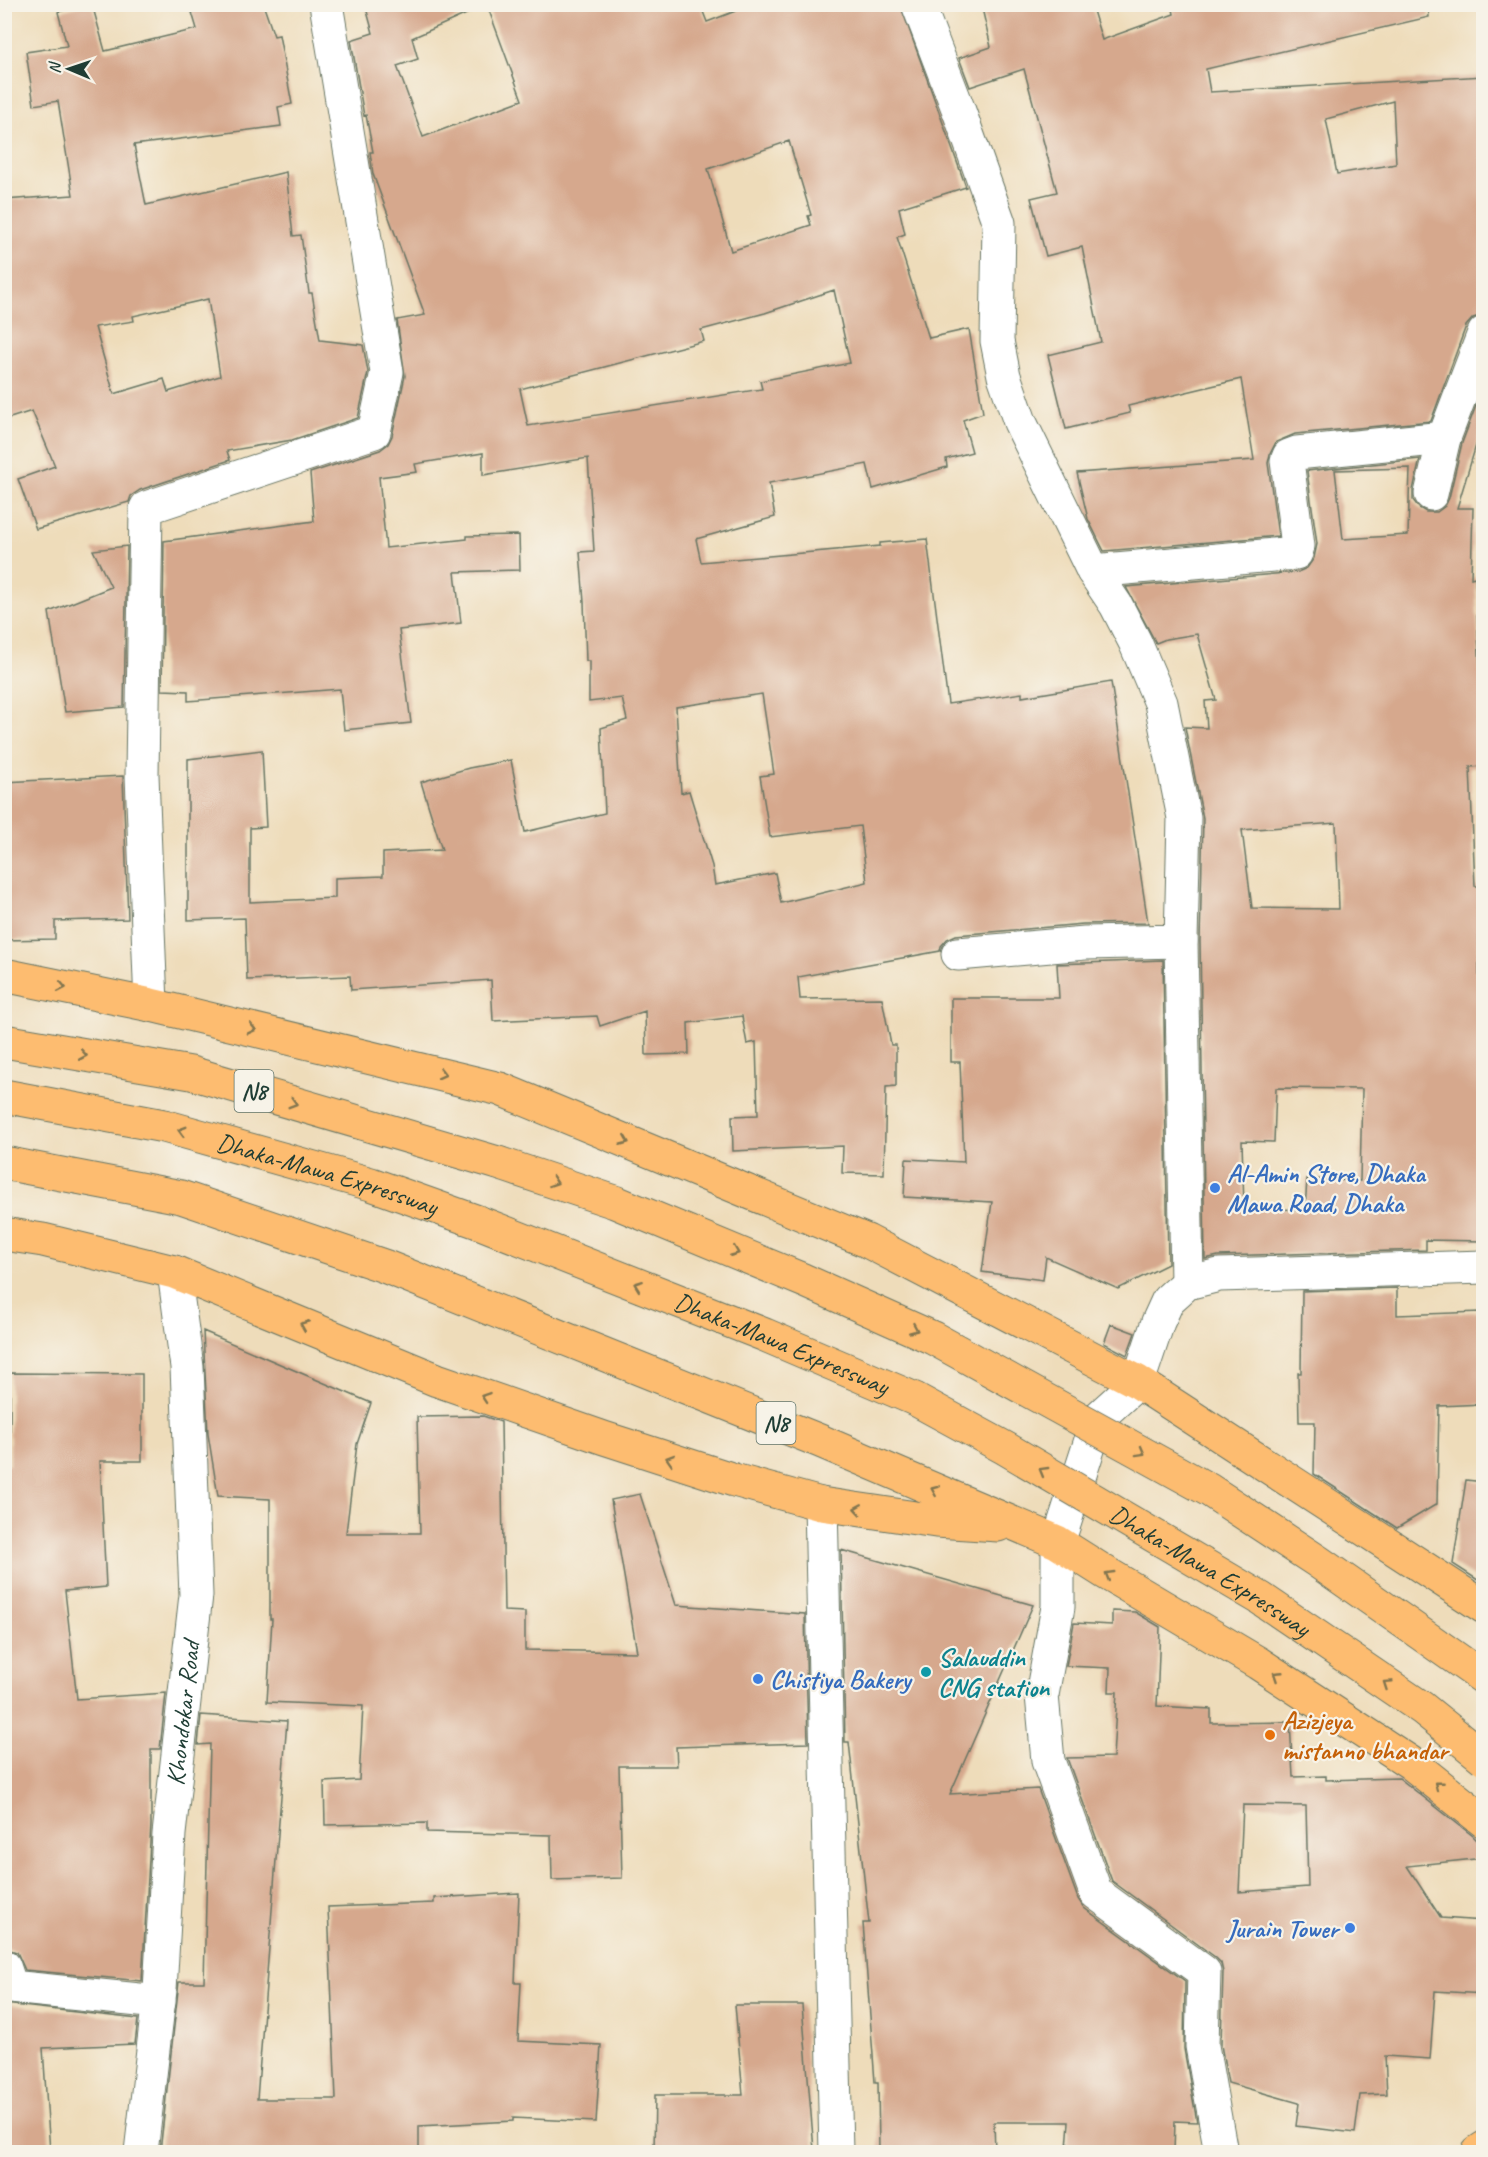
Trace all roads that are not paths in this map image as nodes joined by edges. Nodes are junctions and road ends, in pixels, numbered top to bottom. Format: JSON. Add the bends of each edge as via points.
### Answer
{"nodes":[{"id":1,"x":326,"y":4,"type":"edge"},
{"id":2,"x":918,"y":4,"type":"edge"},
{"id":3,"x":1484,"y":333,"type":"edge"},
{"id":4,"x":1444,"y":438,"type":"junction"},
{"id":5,"x":1431,"y":494,"type":"dead end"},
{"id":6,"x":1093,"y":571,"type":"junction"},
{"id":7,"x":1181,"y":941,"type":"junction"},
{"id":8,"x":958,"y":954,"type":"dead end"},
{"id":9,"x":4,"y":975,"type":"edge"},
{"id":10,"x":151,"y":1005,"type":"junction"},
{"id":11,"x":4,"y":1041,"type":"edge"},
{"id":12,"x":4,"y":1096,"type":"edge"},
{"id":13,"x":4,"y":1163,"type":"edge"},
{"id":14,"x":4,"y":1234,"type":"edge"},
{"id":15,"x":1484,"y":1267,"type":"edge"},
{"id":16,"x":174,"y":1272,"type":"junction"},
{"id":17,"x":1187,"y":1283,"type":"junction"},
{"id":18,"x":1138,"y":1382,"type":"junction"},
{"id":19,"x":820,"y":1504,"type":"junction"},
{"id":20,"x":1020,"y":1526,"type":"junction"},
{"id":21,"x":1059,"y":1543,"type":"junction"},
{"id":22,"x":1484,"y":1607,"type":"edge"},
{"id":23,"x":1484,"y":1678,"type":"edge"},
{"id":24,"x":1484,"y":1758,"type":"edge"},
{"id":25,"x":1484,"y":1821,"type":"edge"},
{"id":26,"x":4,"y":1966,"type":"edge"},
{"id":27,"x":159,"y":2002,"type":"junction"},
{"id":28,"x":1484,"y":2148,"type":"edge"},
{"id":29,"x":141,"y":2152,"type":"edge"},
{"id":30,"x":836,"y":2152,"type":"edge"},
{"id":31,"x":1221,"y":2152,"type":"edge"},
{"id":32,"x":1478,"y":2152,"type":"edge"}],
"edges":[{"from":1,"to":10,"type":"street","via":[[387,372],[374,432],[146,508],[142,775]]},
{"from":2,"to":6,"type":"street","via":[[999,223],[997,341],[1004,376],[1020,422]]},
{"from":3,"to":4,"type":"street"},
{"from":4,"to":5,"type":"street"},
{"from":4,"to":6,"type":"street","via":[[1289,456],[1296,553]]},
{"from":6,"to":7,"type":"street","via":[[1116,605],[1161,703],[1184,818]]},
{"from":7,"to":8,"type":"street","via":[[1085,943]]},
{"from":7,"to":17,"type":"street"},
{"from":9,"to":10,"type":"main road","number":"N8","one_way":true},
{"from":10,"to":18,"type":"main road","number":"N8","one_way":true,"via":[[500,1089],[867,1241]]},
{"from":11,"to":23,"type":"main road","number":"N8","one_way":true,"bridge":true,"via":[[191,1073],[498,1163],[615,1203],[792,1275],[933,1338],[1209,1490]]},
{"from":24,"to":12,"type":"main road","name":"Dhaka-Mawa Expressway","number":"N8","one_way":true,"bridge":true,"via":[[1422,1708],[1260,1598],[915,1399],[765,1335],[478,1222],[370,1184],[164,1126]]},
{"from":20,"to":13,"type":"main road","number":"N8","one_way":true,"via":[[384,1266],[181,1197]]},
{"from":14,"to":16,"type":"main road"},
{"from":15,"to":17,"type":"street","via":[[1219,1275]]},
{"from":19,"to":16,"type":"main road","one_way":true,"via":[[604,1438],[437,1380]]},
{"from":16,"to":27,"type":"street","name":"Khondokar Road","via":[[187,1367],[196,1595],[168,1834]]},
{"from":17,"to":18,"type":"street","via":[[1168,1300]]},
{"from":18,"to":21,"type":"street","via":[[1098,1418]]},
{"from":18,"to":22,"type":"main road","number":"N8"},
{"from":20,"to":19,"type":"main road","one_way":true,"via":[[936,1521]]},
{"from":19,"to":30,"type":"street"},
{"from":20,"to":21,"type":"main road","number":"N8"},
{"from":25,"to":21,"type":"main road","number":"N8","one_way":true,"via":[[1401,1756],[1258,1663]]},
{"from":21,"to":31,"type":"street","via":[[1058,1607],[1042,1695],[1048,1761],[1096,1893],[1204,1972],[1202,2046]]},
{"from":26,"to":27,"type":"street","via":[[11,1987]]},
{"from":27,"to":29,"type":"street","name":"Khondokar Road"},
{"from":28,"to":32,"type":"main road"}]}
